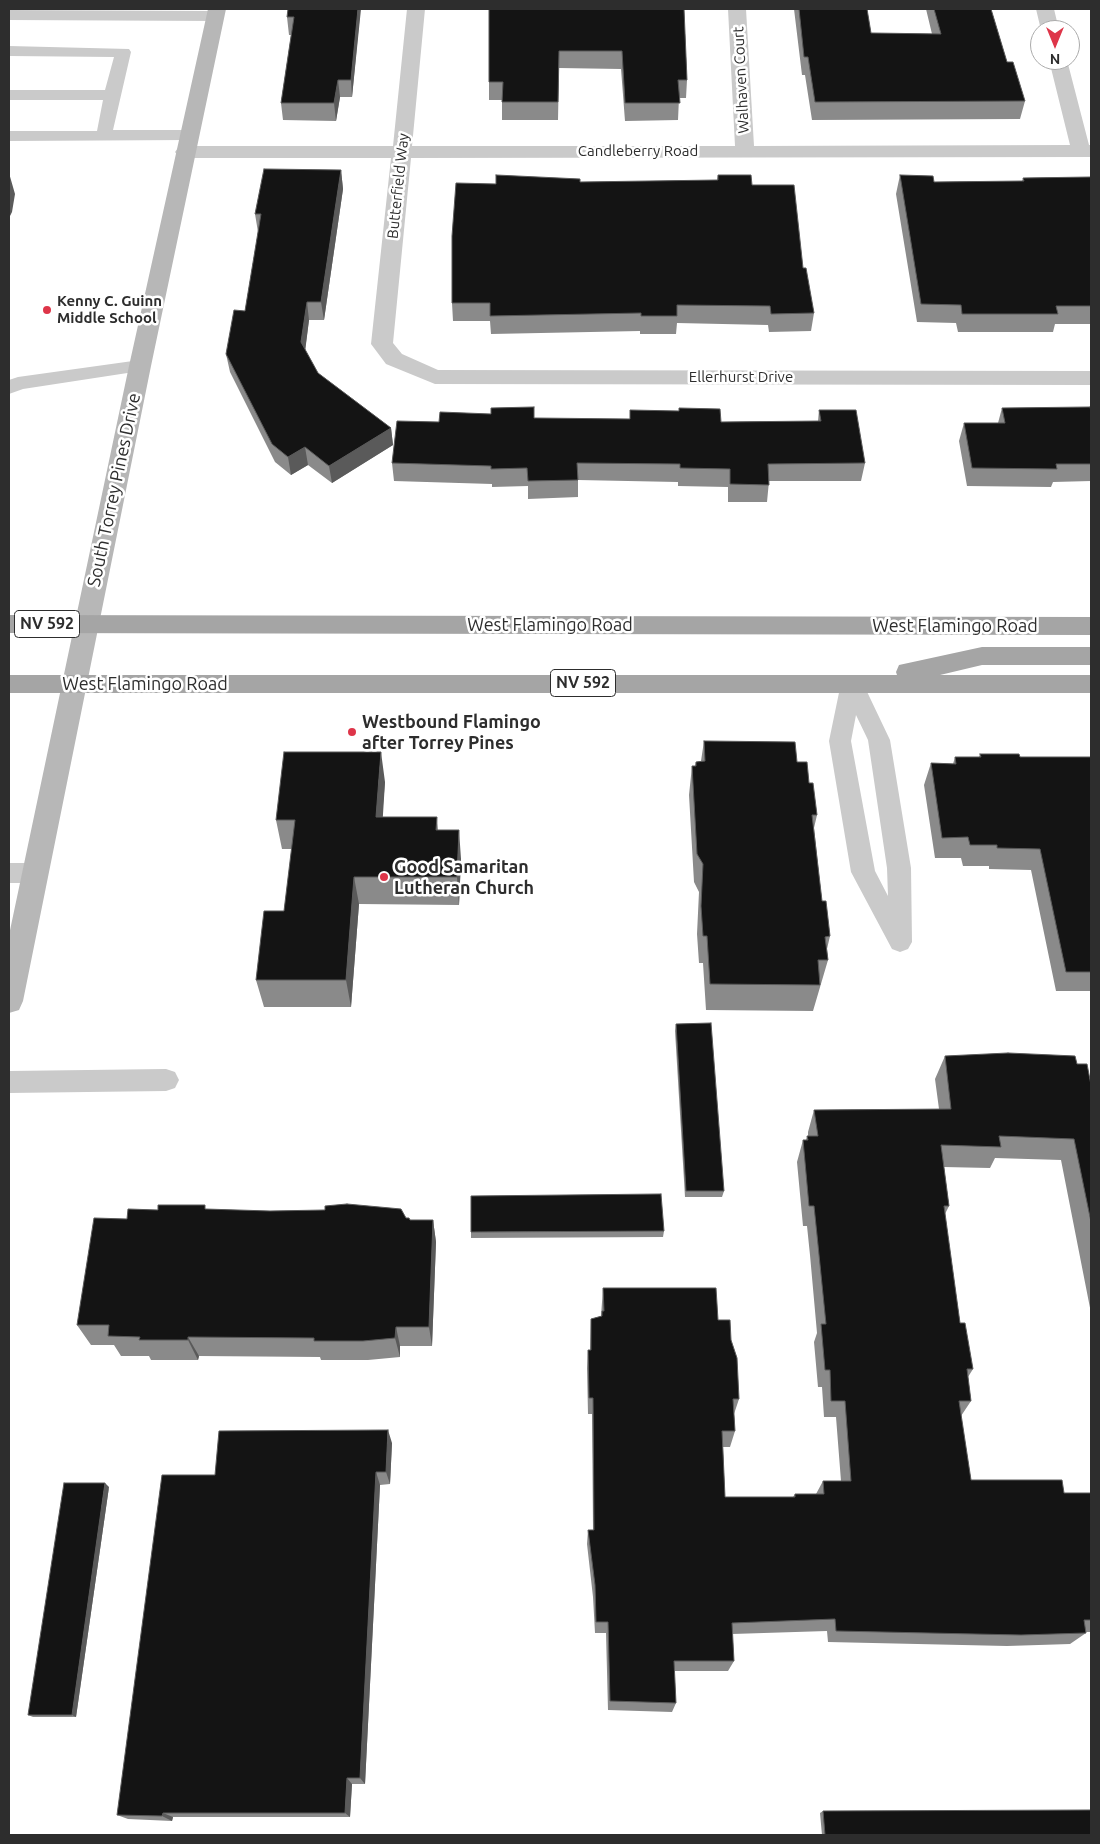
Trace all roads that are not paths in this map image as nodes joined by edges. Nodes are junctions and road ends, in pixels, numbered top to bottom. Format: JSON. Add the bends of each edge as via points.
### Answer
{"nodes":[{"id":1,"x":416,"y":9,"type":"edge"},
{"id":2,"x":737,"y":9,"type":"edge"},
{"id":3,"x":216,"y":12,"type":"edge"},
{"id":4,"x":9,"y":15,"type":"edge"},
{"id":5,"x":9,"y":51,"type":"edge"},
{"id":6,"x":1061,"y":70,"type":"edge"},
{"id":7,"x":9,"y":95,"type":"edge"},
{"id":8,"x":112,"y":95,"type":"junction"},
{"id":9,"x":9,"y":136,"type":"edge"},
{"id":10,"x":104,"y":136,"type":"junction"},
{"id":11,"x":187,"y":144,"type":"junction"},
{"id":12,"x":402,"y":151,"type":"junction"},
{"id":13,"x":745,"y":151,"type":"junction"},
{"id":14,"x":1086,"y":151,"type":"edge"},
{"id":15,"x":394,"y":359,"type":"joint"},
{"id":16,"x":140,"y":366,"type":"junction"},
{"id":17,"x":1091,"y":378,"type":"edge"},
{"id":18,"x":9,"y":388,"type":"edge"},
{"id":19,"x":9,"y":624,"type":"edge"},
{"id":20,"x":86,"y":624,"type":"junction"},
{"id":21,"x":1091,"y":626,"type":"edge"},
{"id":22,"x":1091,"y":656,"type":"edge"},
{"id":23,"x":852,"y":683,"type":"junction"},
{"id":24,"x":9,"y":684,"type":"edge"},
{"id":25,"x":74,"y":684,"type":"junction"},
{"id":26,"x":1091,"y":684,"type":"edge"},
{"id":27,"x":9,"y":873,"type":"edge"},
{"id":28,"x":35,"y":873,"type":"junction"},
{"id":29,"x":9,"y":1001,"type":"edge"},
{"id":30,"x":166,"y":1080,"type":"dead end"},
{"id":31,"x":9,"y":1082,"type":"edge"}],
"edges":[{"from":1,"to":12,"type":"street","name":"Butterfield Way"},
{"from":2,"to":13,"type":"street","name":"Walhaven Court"},
{"from":3,"to":4,"type":"street"},
{"from":3,"to":11,"type":"main road","name":"South Torrey Pines Drive"},
{"from":5,"to":8,"type":"lane","via":[[123,52]]},
{"from":6,"to":14,"type":"street"},
{"from":7,"to":8,"type":"lane"},
{"from":8,"to":10,"type":"lane"},
{"from":9,"to":10,"type":"lane"},
{"from":10,"to":11,"type":"lane"},
{"from":11,"to":12,"type":"street","name":"Candleberry Road"},
{"from":11,"to":16,"type":"main road","name":"South Torrey Pines Drive"},
{"from":12,"to":13,"type":"street","name":"Candleberry Road"},
{"from":12,"to":15,"type":"street","name":"Butterfield Way","via":[[382,344]]},
{"from":13,"to":14,"type":"street","name":"Candleberry Road"},
{"from":15,"to":17,"type":"street","name":"Ellerhurst Drive","via":[[435,377]]},
{"from":16,"to":18,"type":"lane","via":[[18,383]]},
{"from":16,"to":20,"type":"main road","name":"South Torrey Pines Drive"},
{"from":19,"to":20,"type":"main road","name":"West Flamingo Road","number":"NV 592"},
{"from":20,"to":21,"type":"main road","name":"West Flamingo Road","number":"NV 592"},
{"from":20,"to":25,"type":"main road","name":"South Torrey Pines Drive"},
{"from":22,"to":23,"type":"main road","via":[[982,656]]},
{"from":23,"to":23,"type":"lane","via":[[840,741],[863,872],[900,942],[899,868],[879,740]]},
{"from":23,"to":25,"type":"main road","name":"West Flamingo Road","number":"NV 592"},
{"from":23,"to":26,"type":"main road","name":"West Flamingo Road","number":"NV 592"},
{"from":24,"to":25,"type":"main road","name":"West Flamingo Road","number":"NV 592"},
{"from":25,"to":28,"type":"main road","name":"South Torrey Pines Drive"},
{"from":27,"to":28,"type":"lane"},
{"from":28,"to":29,"type":"main road","name":"South Torrey Pines Drive"},
{"from":30,"to":31,"type":"lane"}]}
